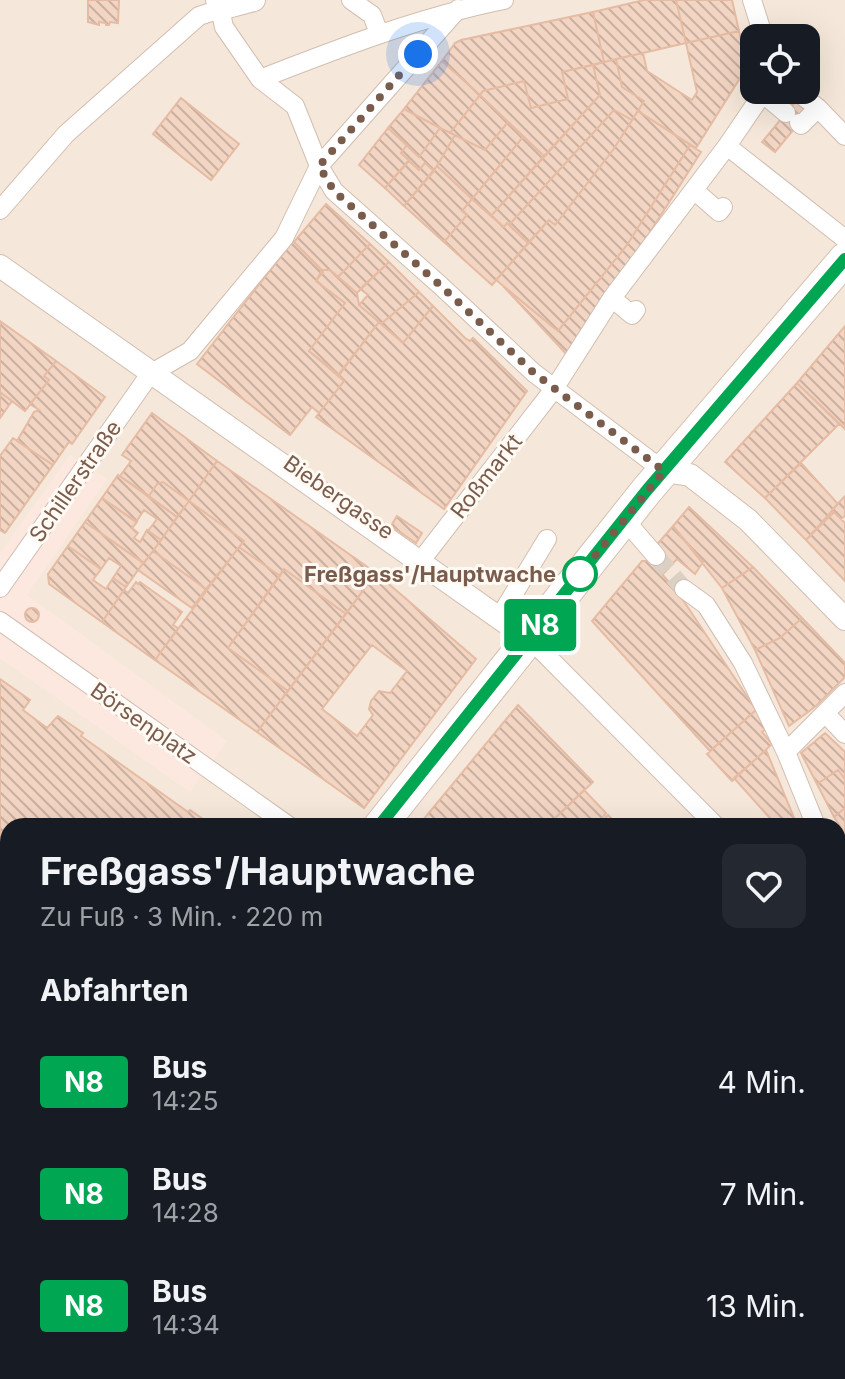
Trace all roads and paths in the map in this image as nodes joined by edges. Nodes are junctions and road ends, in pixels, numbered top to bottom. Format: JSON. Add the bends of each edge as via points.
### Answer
{"nodes":[{"id":1,"x":254,"y":0,"type":"edge"},
{"id":2,"x":351,"y":0,"type":"edge"},
{"id":3,"x":504,"y":0,"type":"edge"},
{"id":4,"x":752,"y":0,"type":"edge"},
{"id":5,"x":218,"y":5,"type":"edge"},
{"id":6,"x":458,"y":9,"type":"junction"},
{"id":7,"x":760,"y":24,"type":"edge"},
{"id":8,"x":379,"y":33,"type":"junction"},
{"id":9,"x":260,"y":79,"type":"junction"},
{"id":10,"x":755,"y":104,"type":"edge"},
{"id":11,"x":777,"y":104,"type":"edge"},
{"id":12,"x":813,"y":104,"type":"edge"},
{"id":13,"x":818,"y":108,"type":"junction"},
{"id":14,"x":845,"y":136,"type":"edge"},
{"id":15,"x":727,"y":146,"type":"junction"},
{"id":16,"x":319,"y":166,"type":"junction"},
{"id":17,"x":694,"y":190,"type":"junction"},
{"id":18,"x":723,"y":207,"type":"dead end"},
{"id":19,"x":0,"y":210,"type":"edge"},
{"id":20,"x":845,"y":239,"type":"edge"},
{"id":21,"x":845,"y":259,"type":"edge"},
{"id":22,"x":0,"y":266,"type":"edge"},
{"id":23,"x":612,"y":298,"type":"junction"},
{"id":24,"x":636,"y":310,"type":"dead end"},
{"id":25,"x":154,"y":371,"type":"junction"},
{"id":26,"x":554,"y":389,"type":"junction"},
{"id":27,"x":664,"y":471,"type":"junction"},
{"id":28,"x":630,"y":536,"type":"junction"},
{"id":29,"x":547,"y":539,"type":"dead end"},
{"id":30,"x":656,"y":556,"type":"tunnel mouth"},
{"id":31,"x":421,"y":560,"type":"junction"},
{"id":32,"x":0,"y":588,"type":"edge"},
{"id":33,"x":684,"y":589,"type":"tunnel mouth"},
{"id":34,"x":502,"y":614,"type":"junction"},
{"id":35,"x":845,"y":619,"type":"edge"},
{"id":36,"x":0,"y":621,"type":"edge"},
{"id":37,"x":529,"y":639,"type":"junction"},
{"id":38,"x":845,"y":693,"type":"edge"},
{"id":39,"x":825,"y":713,"type":"junction"},
{"id":40,"x":845,"y":734,"type":"edge"},
{"id":41,"x":786,"y":752,"type":"junction"},
{"id":42,"x":278,"y":818,"type":"edge"},
{"id":43,"x":386,"y":818,"type":"edge"},
{"id":44,"x":708,"y":818,"type":"edge"},
{"id":45,"x":813,"y":818,"type":"edge"}],
"edges":[{"from":1,"to":5,"type":"street"},
{"from":2,"to":8,"type":"street","via":[[372,15]]},
{"from":3,"to":6,"type":"street"},
{"from":4,"to":7,"type":"street"},
{"from":5,"to":9,"type":"street","via":[[224,27]]},
{"from":5,"to":19,"type":"street","via":[[66,134]]},
{"from":6,"to":8,"type":"street"},
{"from":6,"to":16,"type":"street"},
{"from":8,"to":9,"type":"street"},
{"from":9,"to":16,"type":"street","via":[[295,106]]},
{"from":10,"to":15,"type":"street","name":"Roßmarkt"},
{"from":11,"to":13,"type":"street","name":"Roßmarkt","via":[[801,125]]},
{"from":12,"to":13,"type":"street"},
{"from":13,"to":14,"type":"street"},
{"from":15,"to":17,"type":"street","name":"Roßmarkt"},
{"from":15,"to":20,"type":"street"},
{"from":16,"to":25,"type":"street","via":[[284,238],[190,351]]},
{"from":16,"to":26,"type":"street","via":[[334,191]]},
{"from":17,"to":18,"type":"street","via":[[719,212]]},
{"from":17,"to":23,"type":"street","name":"Roßmarkt"},
{"from":21,"to":27,"type":"main road"},
{"from":22,"to":25,"type":"street","name":"Biebergasse"},
{"from":23,"to":24,"type":"street","via":[[632,315]]},
{"from":23,"to":26,"type":"street","name":"Roßmarkt"},
{"from":25,"to":31,"type":"street","name":"Biebergasse"},
{"from":25,"to":32,"type":"street","name":"Schillerstraße"},
{"from":26,"to":27,"type":"street"},
{"from":26,"to":31,"type":"street","name":"Roßmarkt"},
{"from":27,"to":28,"type":"main road"},
{"from":27,"to":35,"type":"street","via":[[690,475],[748,520]]},
{"from":28,"to":30,"type":"street"},
{"from":28,"to":37,"type":"main road"},
{"from":29,"to":34,"type":"street"},
{"from":31,"to":34,"type":"street","name":"Biebergasse"},
{"from":33,"to":41,"type":"street","via":[[706,605],[724,632]]},
{"from":34,"to":37,"type":"street","name":"Biebergasse"},
{"from":36,"to":42,"type":"street","name":"Börsenplatz"},
{"from":37,"to":43,"type":"main road"},
{"from":37,"to":44,"type":"street"},
{"from":38,"to":39,"type":"street"},
{"from":39,"to":40,"type":"street"},
{"from":39,"to":41,"type":"street"},
{"from":41,"to":45,"type":"street"}]}
